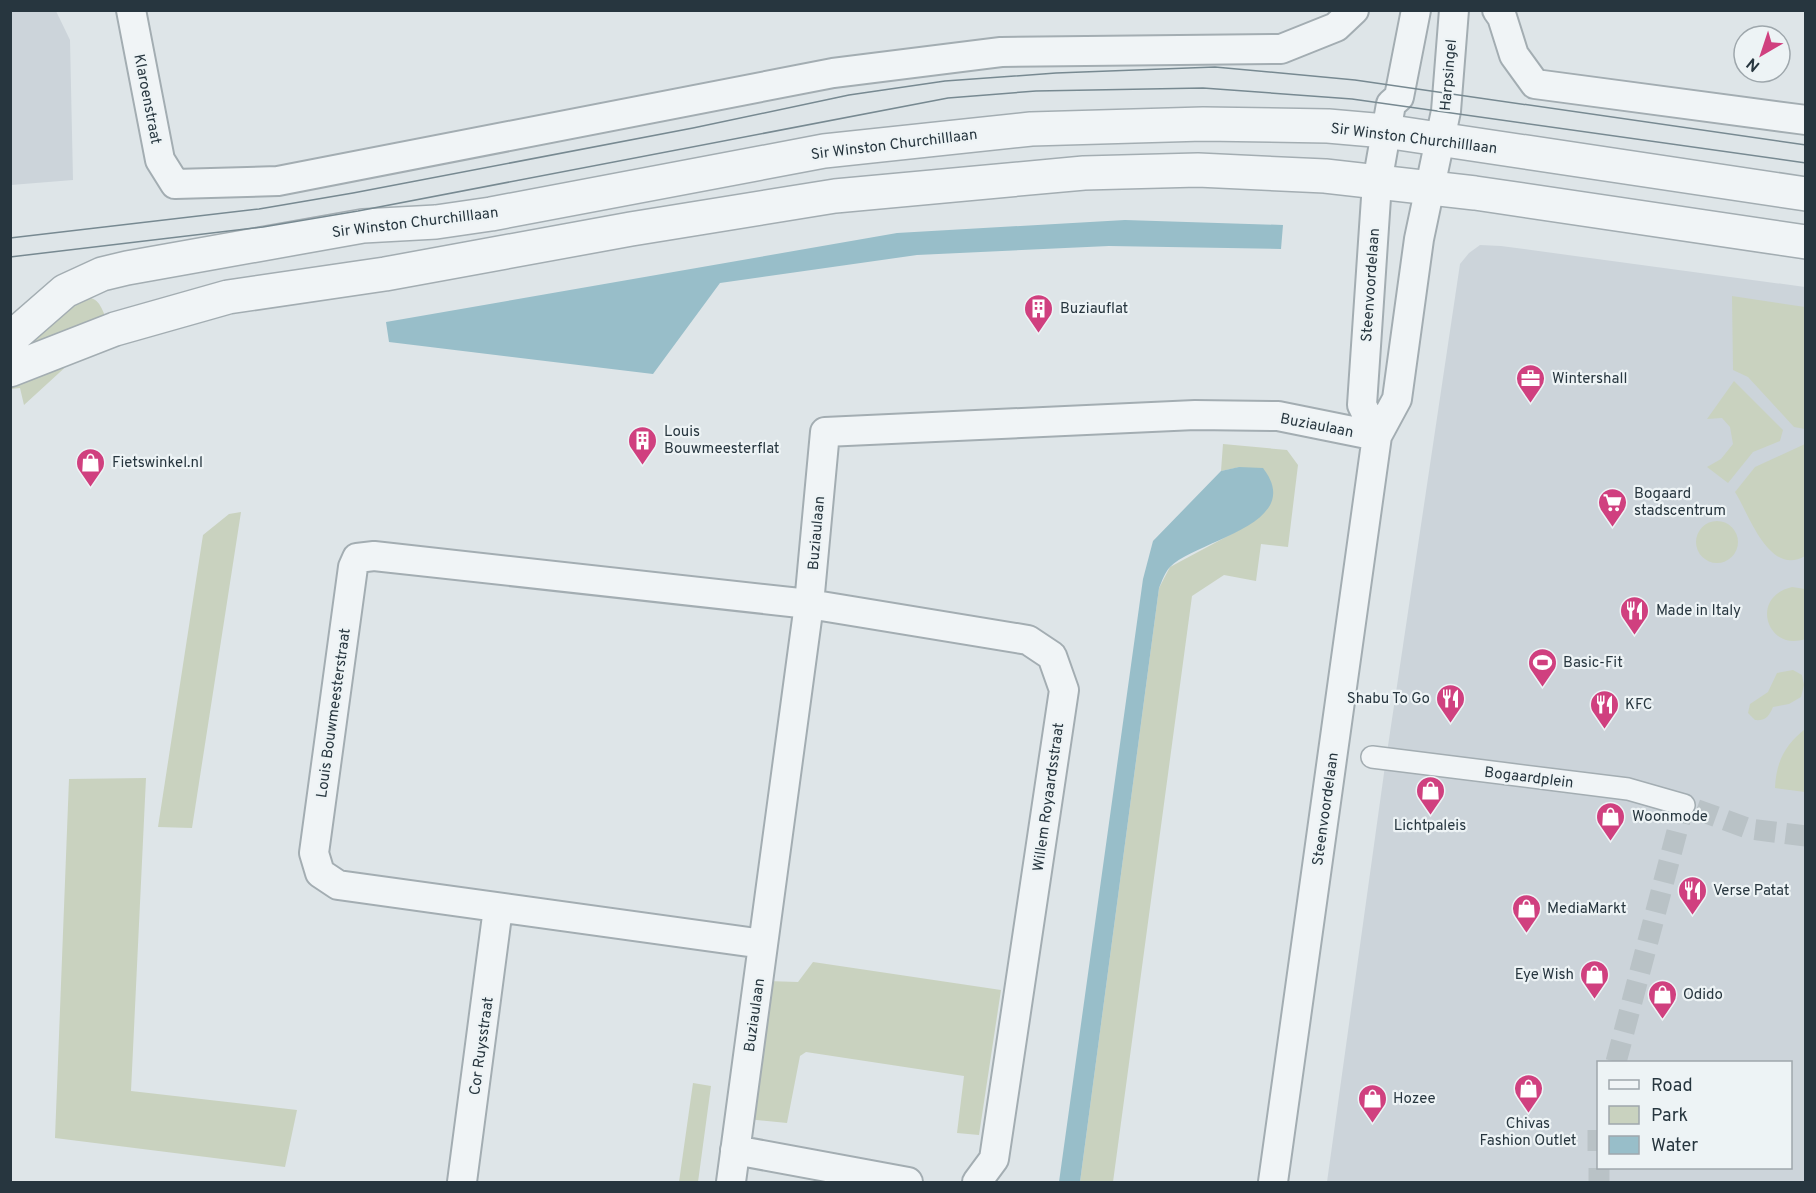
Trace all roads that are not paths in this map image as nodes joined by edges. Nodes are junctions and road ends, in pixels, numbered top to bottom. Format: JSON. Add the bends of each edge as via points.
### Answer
{"nodes":[{"id":1,"x":130,"y":10,"type":"edge"},
{"id":2,"x":1354,"y":10,"type":"edge"},
{"id":3,"x":1416,"y":10,"type":"edge"},
{"id":4,"x":1454,"y":10,"type":"edge"},
{"id":5,"x":1497,"y":10,"type":"edge"},
{"id":6,"x":1806,"y":120,"type":"edge"},
{"id":7,"x":1385,"y":131,"type":"junction"},
{"id":8,"x":1441,"y":140,"type":"junction"},
{"id":9,"x":1377,"y":183,"type":"junction"},
{"id":10,"x":1430,"y":188,"type":"junction"},
{"id":11,"x":1806,"y":194,"type":"edge"},
{"id":12,"x":1806,"y":242,"type":"edge"},
{"id":13,"x":10,"y":339,"type":"edge"},
{"id":14,"x":10,"y":370,"type":"edge"},
{"id":15,"x":1377,"y":436,"type":"junction"},
{"id":16,"x":809,"y":604,"type":"junction"},
{"id":17,"x":1372,"y":757,"type":"dead end"},
{"id":18,"x":1684,"y":805,"type":"dead end"},
{"id":19,"x":498,"y":908,"type":"junction"},
{"id":20,"x":763,"y":944,"type":"junction"},
{"id":21,"x":735,"y":1150,"type":"junction"},
{"id":22,"x":462,"y":1182,"type":"edge"},
{"id":23,"x":730,"y":1182,"type":"edge"},
{"id":24,"x":908,"y":1182,"type":"edge"},
{"id":25,"x":977,"y":1182,"type":"edge"},
{"id":26,"x":1273,"y":1182,"type":"edge"}],
"edges":[{"from":1,"to":2,"type":"street","name":"Klaroenstraat","via":[[160,160],[175,184],[278,181],[833,73],[1001,52],[1281,49],[1336,27]]},
{"from":3,"to":7,"type":"street","via":[[1399,97],[1391,104]]},
{"from":4,"to":8,"type":"street","name":"Harpsingel"},
{"from":5,"to":6,"type":"street","via":[[1514,55],[1535,84]]},
{"from":7,"to":8,"type":"street","name":"Sir Winston Churchilllaan"},
{"from":7,"to":9,"type":"street","name":"Steenvoordelaan"},
{"from":7,"to":13,"type":"street","name":"Sir Winston Churchilllaan","via":[[1203,124],[1031,129],[824,151],[491,214],[363,226],[127,268],[102,274],[65,291]]},
{"from":8,"to":10,"type":"street","name":"Steenvoordelaan"},
{"from":8,"to":11,"type":"street","name":"Sir Winston Churchilllaan"},
{"from":9,"to":10,"type":"street"},
{"from":9,"to":14,"type":"street","via":[[1309,174],[1198,170],[1084,173],[835,196],[228,297],[115,329]]},
{"from":9,"to":15,"type":"street","name":"Steenvoordelaan","via":[[1362,405]]},
{"from":10,"to":12,"type":"street"},
{"from":10,"to":15,"type":"street","name":"Steenvoordelaan","via":[[1417,250],[1397,399]]},
{"from":15,"to":16,"type":"street","name":"Buziaulaan","via":[[1278,416],[825,432]]},
{"from":15,"to":26,"type":"street","name":"Steenvoordelaan"},
{"from":16,"to":19,"type":"street","name":"Louis Bouwmeesterstraat","via":[[374,556],[357,558],[314,853],[320,873],[338,885]]},
{"from":16,"to":20,"type":"street","name":"Buziaulaan"},
{"from":16,"to":25,"type":"street","name":"Willem Royaardsstraat","via":[[1028,640],[1052,656],[1064,690],[994,1159]]},
{"from":17,"to":18,"type":"street","name":"Bogaardplein","via":[[1628,789]]},
{"from":19,"to":20,"type":"street","name":"Louis Bouwmeesterstraat"},
{"from":19,"to":22,"type":"street","name":"Cor Ruysstraat"},
{"from":20,"to":21,"type":"street","name":"Buziaulaan"},
{"from":21,"to":23,"type":"street","name":"Buziaulaan"},
{"from":21,"to":24,"type":"street"}]}
